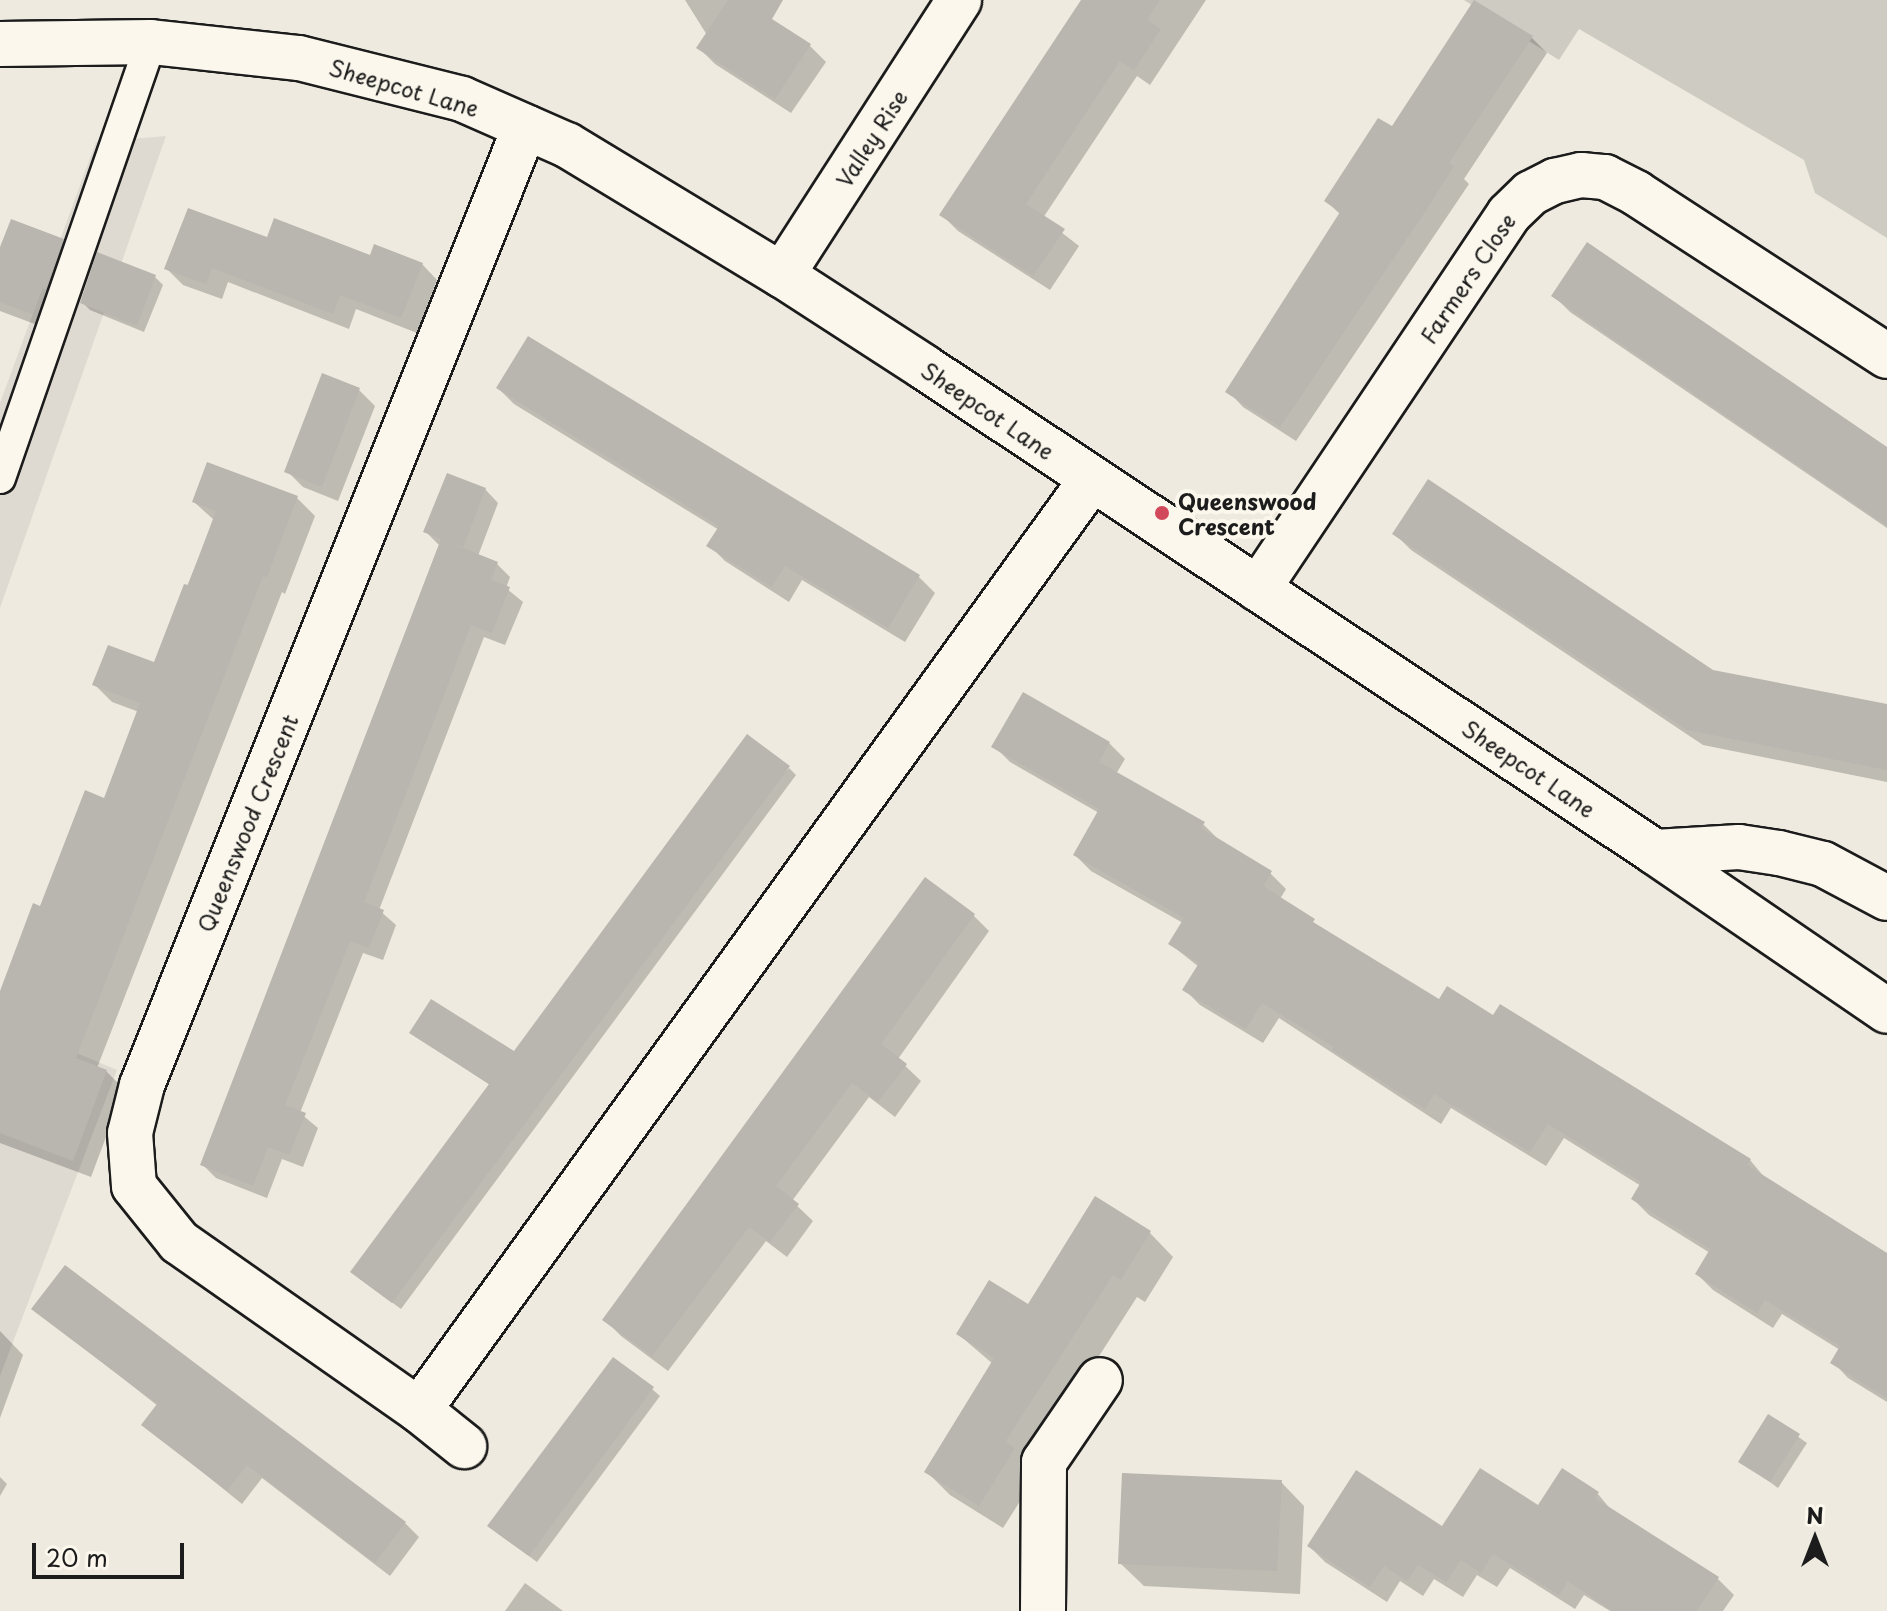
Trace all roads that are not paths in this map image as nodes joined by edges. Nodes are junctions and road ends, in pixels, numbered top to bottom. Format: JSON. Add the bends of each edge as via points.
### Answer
{"nodes":[{"id":1,"x":959,"y":0,"type":"edge"},
{"id":2,"x":151,"y":42,"type":"junction"},
{"id":3,"x":0,"y":44,"type":"edge"},
{"id":4,"x":525,"y":127,"type":"junction"},
{"id":5,"x":782,"y":275,"type":"junction"},
{"id":6,"x":1887,"y":356,"type":"edge"},
{"id":7,"x":0,"y":478,"type":"edge"},
{"id":8,"x":1092,"y":479,"type":"junction"},
{"id":9,"x":1258,"y":589,"type":"junction"},
{"id":10,"x":1655,"y":852,"type":"junction"},
{"id":11,"x":1887,"y":898,"type":"edge"},
{"id":12,"x":1887,"y":1011,"type":"edge"},
{"id":13,"x":1100,"y":1380,"type":"dead end"},
{"id":14,"x":419,"y":1410,"type":"junction"},
{"id":15,"x":464,"y":1446,"type":"dead end"},
{"id":16,"x":1043,"y":1611,"type":"edge"}],
"edges":[{"from":1,"to":5,"type":"street","name":"Valley Rise"},
{"from":2,"to":3,"type":"street","name":"Sheepcot Lane"},
{"from":2,"to":4,"type":"street","name":"Sheepcot Lane","via":[[299,58],[356,70],[462,99]]},
{"from":2,"to":7,"type":"lane"},
{"from":4,"to":5,"type":"street","name":"Sheepcot Lane","via":[[567,145]]},
{"from":4,"to":14,"type":"street","name":"Queenswood Crescent","via":[[148,1070],[130,1133],[134,1186],[179,1242]]},
{"from":5,"to":8,"type":"street","name":"Sheepcot Lane"},
{"from":6,"to":9,"type":"street","name":"Farmers Close","via":[[1626,188],[1605,177],[1555,181],[1531,193],[1509,214]]},
{"from":8,"to":9,"type":"street","name":"Sheepcot Lane"},
{"from":8,"to":14,"type":"street"},
{"from":9,"to":10,"type":"street","name":"Sheepcot Lane"},
{"from":10,"to":11,"type":"street","via":[[1739,847],[1779,853],[1823,864]]},
{"from":10,"to":12,"type":"street","name":"Sheepcot Lane"},
{"from":13,"to":16,"type":"street","via":[[1044,1462]]},
{"from":14,"to":15,"type":"street","name":"Queenswood Crescent"}]}
